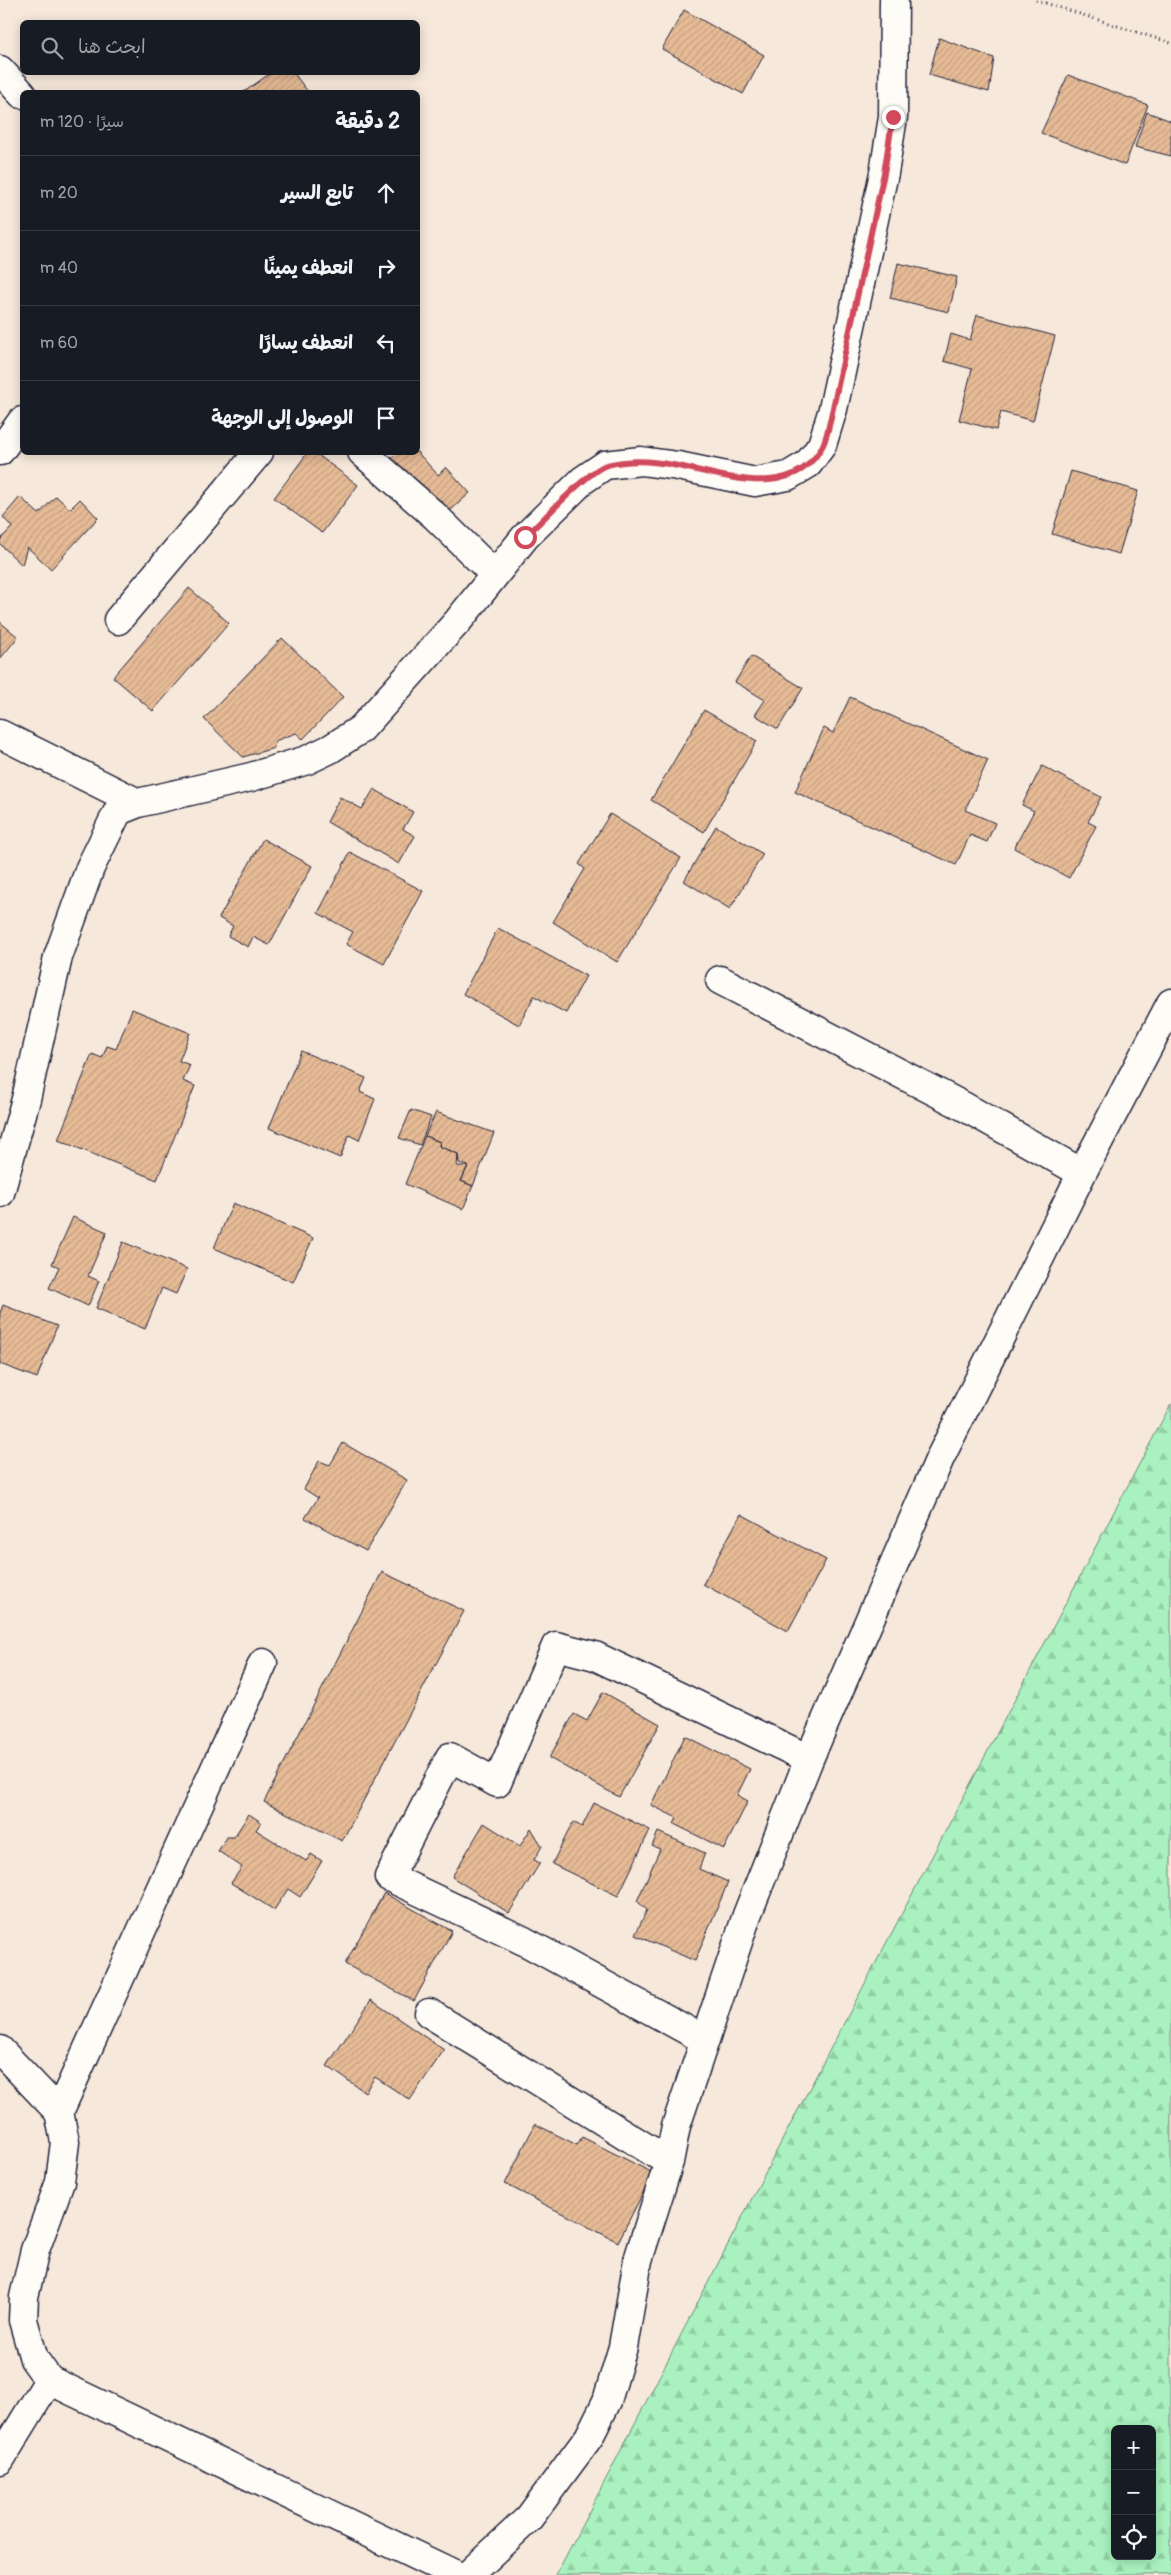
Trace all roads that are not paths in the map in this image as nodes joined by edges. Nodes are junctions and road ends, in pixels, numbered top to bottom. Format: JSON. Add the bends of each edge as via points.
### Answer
{"nodes":[{"id":1,"x":894,"y":0,"type":"edge"},
{"id":2,"x":0,"y":70,"type":"edge"},
{"id":3,"x":20,"y":92,"type":"edge"},
{"id":4,"x":20,"y":425,"type":"edge"},
{"id":5,"x":0,"y":451,"type":"edge"},
{"id":6,"x":256,"y":455,"type":"edge"},
{"id":7,"x":365,"y":455,"type":"edge"},
{"id":8,"x":494,"y":574,"type":"junction"},
{"id":9,"x":118,"y":620,"type":"dead end"},
{"id":10,"x":0,"y":734,"type":"edge"},
{"id":11,"x":138,"y":803,"type":"junction"},
{"id":12,"x":720,"y":980,"type":"dead end"},
{"id":13,"x":1171,"y":1003,"type":"edge"},
{"id":14,"x":1082,"y":1173,"type":"junction"},
{"id":15,"x":0,"y":1193,"type":"edge"},
{"id":16,"x":263,"y":1663,"type":"dead end"},
{"id":17,"x":810,"y":1758,"type":"junction"},
{"id":18,"x":429,"y":2014,"type":"dead end"},
{"id":19,"x":705,"y":2040,"type":"junction"},
{"id":20,"x":0,"y":2050,"type":"edge"},
{"id":21,"x":59,"y":2112,"type":"junction"},
{"id":22,"x":668,"y":2162,"type":"junction"},
{"id":23,"x":49,"y":2380,"type":"junction"},
{"id":24,"x":0,"y":2460,"type":"edge"},
{"id":25,"x":456,"y":2575,"type":"edge"},
{"id":26,"x":468,"y":2575,"type":"edge"}],
"edges":[{"from":1,"to":8,"type":"street","via":[[893,117],[884,173],[849,339],[822,445],[808,464],[788,476],[755,482],[641,461],[605,465],[583,480],[525,537]]},
{"from":2,"to":3,"type":"street"},
{"from":4,"to":5,"type":"street"},
{"from":6,"to":9,"type":"street"},
{"from":7,"to":8,"type":"street"},
{"from":8,"to":11,"type":"street","via":[[458,621],[393,694],[361,728],[330,749],[280,769]]},
{"from":10,"to":11,"type":"street"},
{"from":11,"to":15,"type":"street","via":[[118,811],[90,868],[64,939]]},
{"from":12,"to":14,"type":"street","via":[[963,1106]]},
{"from":13,"to":14,"type":"street"},
{"from":14,"to":17,"type":"street","via":[[940,1458]]},
{"from":16,"to":21,"type":"street"},
{"from":17,"to":19,"type":"street","via":[[747,1915]]},
{"from":17,"to":19,"type":"street","via":[[600,1658],[556,1646],[497,1783],[450,1757],[389,1878],[524,1941]]},
{"from":18,"to":22,"type":"street"},
{"from":19,"to":22,"type":"street","via":[[676,2126]]},
{"from":20,"to":21,"type":"street"},
{"from":21,"to":23,"type":"street","via":[[65,2142],[60,2182],[35,2250],[22,2320],[34,2359]]},
{"from":22,"to":26,"type":"street","via":[[638,2260],[623,2347],[608,2401],[589,2437],[530,2518]]},
{"from":23,"to":24,"type":"street"},
{"from":23,"to":25,"type":"street"}]}
